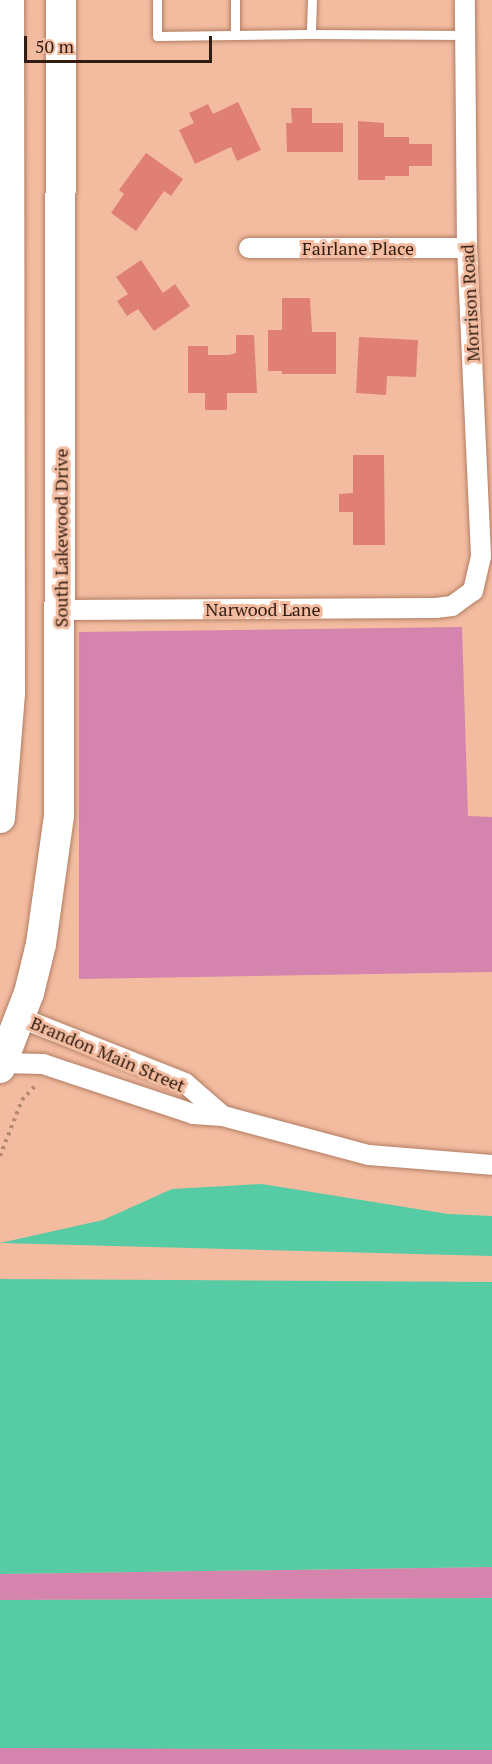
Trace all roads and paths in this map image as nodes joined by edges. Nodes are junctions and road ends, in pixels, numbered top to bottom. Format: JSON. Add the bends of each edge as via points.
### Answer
{"nodes":[{"id":1,"x":9,"y":0,"type":"edge"},
{"id":2,"x":61,"y":0,"type":"edge"},
{"id":3,"x":157,"y":0,"type":"edge"},
{"id":4,"x":236,"y":0,"type":"edge"},
{"id":5,"x":312,"y":0,"type":"edge"},
{"id":6,"x":465,"y":0,"type":"edge"},
{"id":7,"x":312,"y":34,"type":"junction"},
{"id":8,"x":235,"y":35,"type":"junction"},
{"id":9,"x":465,"y":35,"type":"junction"},
{"id":10,"x":249,"y":248,"type":"dead end"},
{"id":11,"x":467,"y":248,"type":"junction"},
{"id":12,"x":4,"y":311,"type":"edge"},
{"id":13,"x":463,"y":600,"type":"joint"},
{"id":14,"x":61,"y":610,"type":"junction"},
{"id":15,"x":0,"y":818,"type":"edge"},
{"id":16,"x":21,"y":1018,"type":"junction"},
{"id":17,"x":1,"y":1065,"type":"edge"},
{"id":18,"x":37,"y":1081,"type":"dead end"},
{"id":19,"x":223,"y":1116,"type":"junction"},
{"id":20,"x":0,"y":1156,"type":"edge"},
{"id":21,"x":492,"y":1165,"type":"edge"}],
"edges":[{"from":1,"to":12,"type":"main road"},
{"from":2,"to":14,"type":"main road","name":"South Lakewood Drive"},
{"from":3,"to":8,"type":"lane","via":[[157,36]]},
{"from":4,"to":8,"type":"lane"},
{"from":5,"to":7,"type":"lane"},
{"from":6,"to":9,"type":"street","name":"Morrison Road"},
{"from":7,"to":8,"type":"lane"},
{"from":7,"to":9,"type":"lane"},
{"from":9,"to":11,"type":"street","name":"Morrison Road"},
{"from":10,"to":11,"type":"street","name":"Fairlane Place"},
{"from":11,"to":13,"type":"street","name":"Morrison Road","via":[[482,556],[473,591]]},
{"from":12,"to":15,"type":"main road","via":[[10,693]]},
{"from":13,"to":14,"type":"street","name":"Narwood Lane","via":[[436,608]]},
{"from":14,"to":16,"type":"main road","name":"South Lakewood Drive","via":[[59,816],[42,944]]},
{"from":16,"to":17,"type":"main road","name":"South Lakewood Drive"},
{"from":16,"to":19,"type":"street","name":"Brandon Main Street","via":[[185,1083]]},
{"from":17,"to":19,"type":"street","name":"Brandon Main Street","via":[[43,1064],[193,1114]]},
{"from":18,"to":20,"type":"path","via":[[22,1100]]},
{"from":19,"to":21,"type":"street","name":"Brandon Main Street","via":[[369,1155]]}]}
